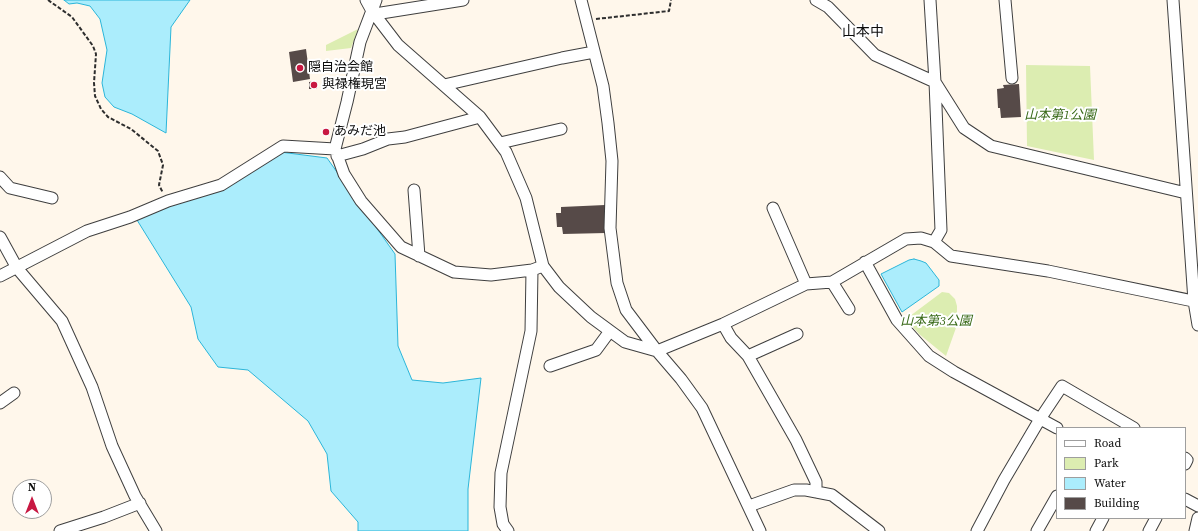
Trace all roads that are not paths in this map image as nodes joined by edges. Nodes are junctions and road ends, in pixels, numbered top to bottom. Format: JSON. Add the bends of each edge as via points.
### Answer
{"nodes":[{"id":1,"x":366,"y":0,"type":"edge"},
{"id":2,"x":463,"y":0,"type":"edge"},
{"id":3,"x":581,"y":0,"type":"edge"},
{"id":4,"x":816,"y":0,"type":"edge"},
{"id":5,"x":930,"y":0,"type":"edge"},
{"id":6,"x":1005,"y":0,"type":"edge"},
{"id":7,"x":1173,"y":0,"type":"edge"},
{"id":8,"x":375,"y":8,"type":"edge"},
{"id":9,"x":594,"y":52,"type":"junction"},
{"id":10,"x":1012,"y":78,"type":"dead end"},
{"id":11,"x":935,"y":82,"type":"junction"},
{"id":12,"x":444,"y":85,"type":"junction"},
{"id":13,"x":480,"y":117,"type":"junction"},
{"id":14,"x":561,"y":129,"type":"dead end"},
{"id":15,"x":500,"y":144,"type":"junction"},
{"id":16,"x":336,"y":152,"type":"junction"},
{"id":17,"x":0,"y":177,"type":"edge"},
{"id":18,"x":414,"y":190,"type":"dead end"},
{"id":19,"x":1186,"y":193,"type":"junction"},
{"id":20,"x":52,"y":198,"type":"dead end"},
{"id":21,"x":773,"y":208,"type":"dead end"},
{"id":22,"x":0,"y":237,"type":"edge"},
{"id":23,"x":934,"y":242,"type":"junction"},
{"id":24,"x":419,"y":256,"type":"junction"},
{"id":25,"x":865,"y":262,"type":"junction"},
{"id":26,"x":543,"y":266,"type":"junction"},
{"id":27,"x":17,"y":268,"type":"junction"},
{"id":28,"x":532,"y":270,"type":"junction"},
{"id":29,"x":0,"y":276,"type":"edge"},
{"id":30,"x":832,"y":282,"type":"junction"},
{"id":31,"x":806,"y":284,"type":"junction"},
{"id":32,"x":1196,"y":301,"type":"edge"},
{"id":33,"x":849,"y":309,"type":"dead end"},
{"id":34,"x":723,"y":324,"type":"junction"},
{"id":35,"x":1198,"y":325,"type":"edge"},
{"id":36,"x":610,"y":331,"type":"junction"},
{"id":37,"x":796,"y":334,"type":"dead end"},
{"id":38,"x":657,"y":351,"type":"junction"},
{"id":39,"x":748,"y":356,"type":"junction"},
{"id":40,"x":550,"y":366,"type":"dead end"},
{"id":41,"x":14,"y":393,"type":"dead end"},
{"id":42,"x":0,"y":403,"type":"edge"},
{"id":43,"x":1040,"y":418,"type":"junction"},
{"id":44,"x":1056,"y":427,"type":"edge"},
{"id":45,"x":1132,"y":427,"type":"edge"},
{"id":46,"x":816,"y":492,"type":"junction"},
{"id":47,"x":1056,"y":498,"type":"edge"},
{"id":48,"x":1186,"y":500,"type":"edge"},
{"id":49,"x":140,"y":503,"type":"junction"},
{"id":50,"x":749,"y":506,"type":"junction"},
{"id":51,"x":1198,"y":506,"type":"edge"},
{"id":52,"x":1198,"y":518,"type":"edge"},
{"id":53,"x":1102,"y":519,"type":"edge"},
{"id":54,"x":1155,"y":519,"type":"edge"},
{"id":55,"x":60,"y":531,"type":"edge"},
{"id":56,"x":156,"y":531,"type":"edge"},
{"id":57,"x":508,"y":531,"type":"edge"},
{"id":58,"x":760,"y":531,"type":"edge"},
{"id":59,"x":879,"y":531,"type":"edge"},
{"id":60,"x":977,"y":531,"type":"edge"},
{"id":61,"x":1037,"y":531,"type":"edge"},
{"id":62,"x":1096,"y":531,"type":"edge"},
{"id":63,"x":1148,"y":531,"type":"edge"},
{"id":64,"x":1195,"y":531,"type":"edge"}],
"edges":[{"from":1,"to":8,"type":"street"},
{"from":2,"to":8,"type":"street"},
{"from":3,"to":9,"type":"street"},
{"from":4,"to":11,"type":"street","via":[[828,7],[875,55]]},
{"from":5,"to":11,"type":"street"},
{"from":6,"to":10,"type":"street"},
{"from":7,"to":19,"type":"street"},
{"from":8,"to":12,"type":"street","via":[[398,45]]},
{"from":8,"to":16,"type":"street","via":[[360,42]]},
{"from":9,"to":12,"type":"street"},
{"from":9,"to":38,"type":"street","via":[[603,86],[612,161],[610,228],[617,283],[626,310]]},
{"from":11,"to":19,"type":"street","via":[[964,128],[990,146]]},
{"from":11,"to":23,"type":"street","via":[[941,230]]},
{"from":12,"to":13,"type":"street"},
{"from":13,"to":15,"type":"street"},
{"from":13,"to":16,"type":"street","via":[[405,137],[388,139],[363,149]]},
{"from":14,"to":15,"type":"street"},
{"from":15,"to":26,"type":"street","via":[[526,198]]},
{"from":16,"to":24,"type":"street","via":[[344,174],[361,201],[401,247]]},
{"from":16,"to":27,"type":"street","via":[[283,146],[221,184],[87,231]]},
{"from":17,"to":20,"type":"street","via":[[10,188]]},
{"from":18,"to":24,"type":"street"},
{"from":19,"to":32,"type":"street"},
{"from":21,"to":31,"type":"street"},
{"from":22,"to":27,"type":"street"},
{"from":23,"to":25,"type":"street","via":[[920,238],[906,239]]},
{"from":23,"to":32,"type":"street","via":[[951,256]]},
{"from":24,"to":28,"type":"street","via":[[454,272],[491,275]]},
{"from":25,"to":30,"type":"street"},
{"from":25,"to":43,"type":"street","via":[[897,320],[929,356]]},
{"from":26,"to":28,"type":"street"},
{"from":26,"to":36,"type":"street","via":[[559,287]]},
{"from":27,"to":29,"type":"street"},
{"from":27,"to":49,"type":"street","via":[[62,321],[92,387],[112,446]]},
{"from":28,"to":57,"type":"street","via":[[531,330],[501,473],[500,507],[503,524]]},
{"from":30,"to":31,"type":"street"},
{"from":30,"to":33,"type":"street"},
{"from":31,"to":34,"type":"street"},
{"from":32,"to":35,"type":"street"},
{"from":34,"to":38,"type":"street"},
{"from":34,"to":39,"type":"street","via":[[731,338]]},
{"from":36,"to":38,"type":"street","via":[[625,342]]},
{"from":36,"to":40,"type":"street","via":[[596,350]]},
{"from":37,"to":39,"type":"street"},
{"from":38,"to":50,"type":"street","via":[[702,408]]},
{"from":39,"to":46,"type":"street","via":[[796,440],[816,482]]},
{"from":41,"to":42,"type":"street"},
{"from":43,"to":44,"type":"street"},
{"from":43,"to":45,"type":"street","via":[[1062,386]]},
{"from":43,"to":60,"type":"street"},
{"from":46,"to":50,"type":"street","via":[[794,490]]},
{"from":46,"to":59,"type":"street","via":[[832,495]]},
{"from":47,"to":61,"type":"street"},
{"from":48,"to":51,"type":"street"},
{"from":49,"to":55,"type":"street"},
{"from":49,"to":56,"type":"street"},
{"from":50,"to":58,"type":"street"},
{"from":52,"to":64,"type":"street"},
{"from":53,"to":62,"type":"street"},
{"from":54,"to":63,"type":"street"}]}
